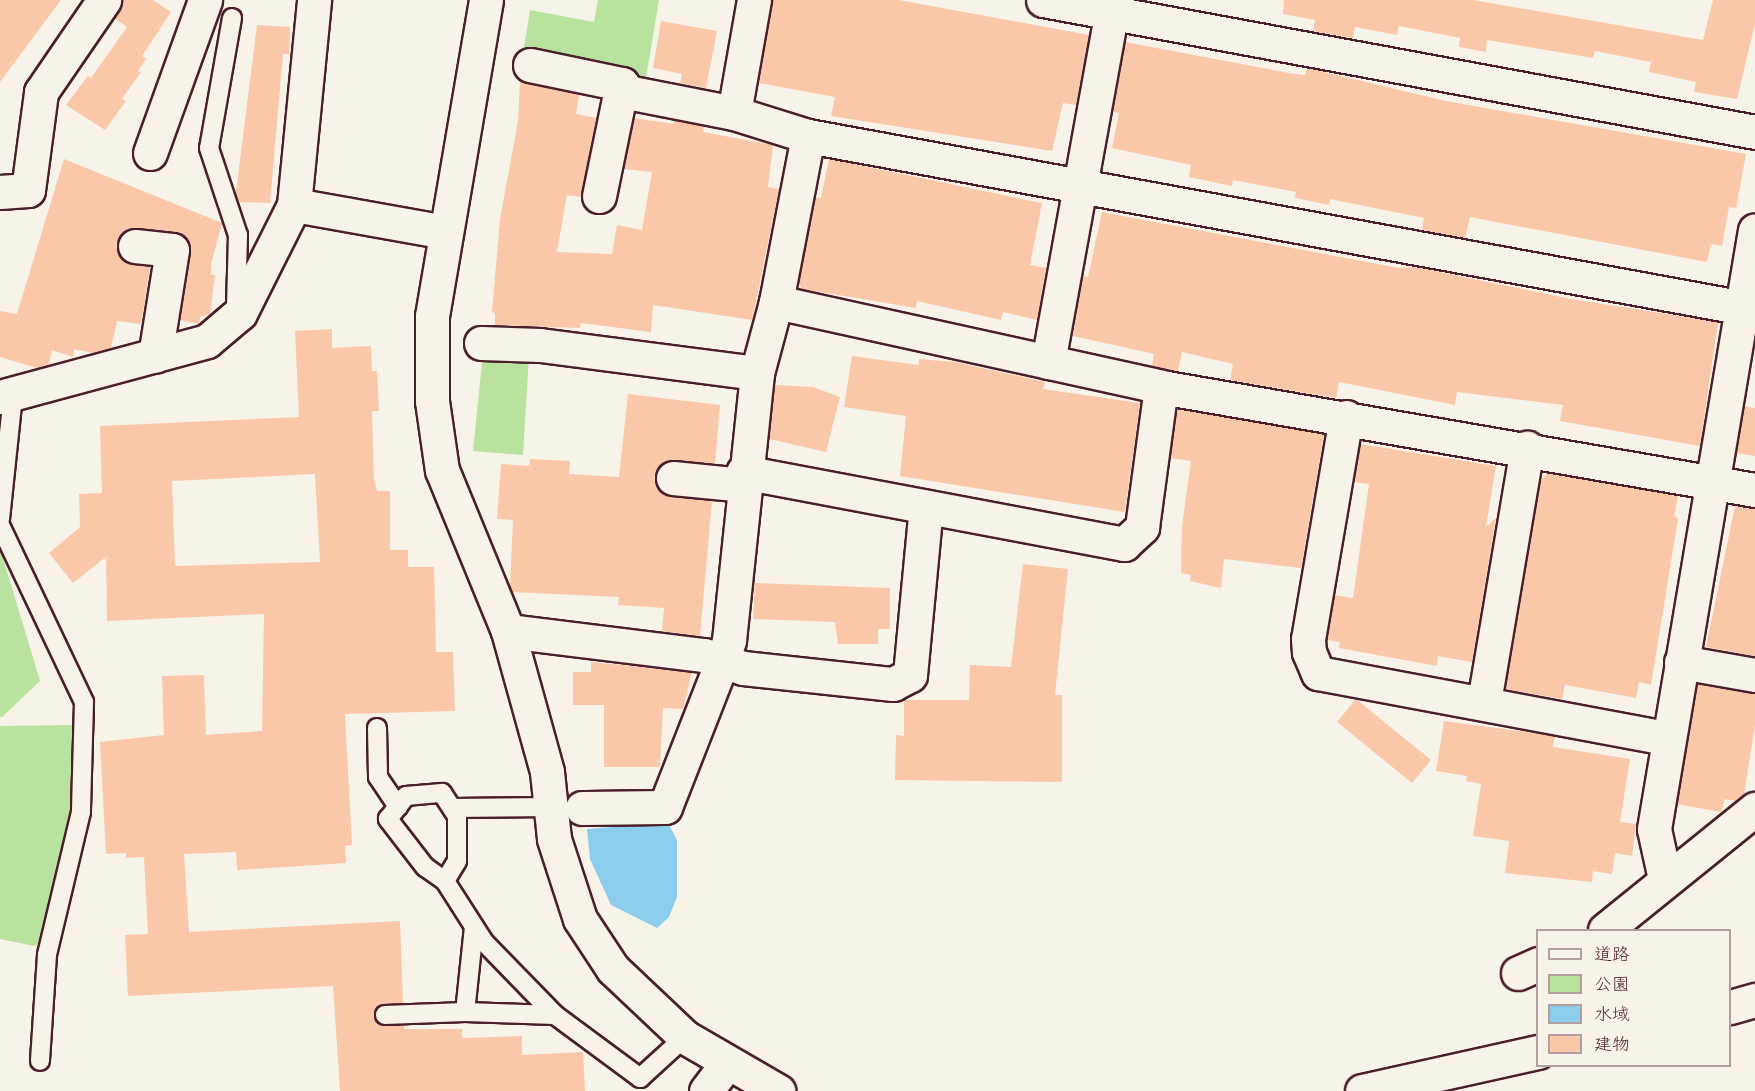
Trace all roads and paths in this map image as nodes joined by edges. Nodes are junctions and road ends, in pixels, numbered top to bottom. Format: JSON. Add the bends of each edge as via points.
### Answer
{"nodes":[{"id":1,"x":104,"y":0,"type":"edge"},
{"id":2,"x":206,"y":0,"type":"edge"},
{"id":3,"x":314,"y":0,"type":"edge"},
{"id":4,"x":486,"y":0,"type":"edge"},
{"id":5,"x":754,"y":0,"type":"edge"},
{"id":6,"x":1042,"y":0,"type":"edge"},
{"id":7,"x":1113,"y":6,"type":"edge"},
{"id":8,"x":232,"y":18,"type":"dead end"},
{"id":9,"x":530,"y":65,"type":"dead end"},
{"id":10,"x":622,"y":84,"type":"junction"},
{"id":11,"x":734,"y":113,"type":"junction"},
{"id":12,"x":1755,"y":132,"type":"edge"},
{"id":13,"x":808,"y":136,"type":"junction"},
{"id":14,"x":150,"y":153,"type":"dead end"},
{"id":15,"x":1080,"y":187,"type":"junction"},
{"id":16,"x":0,"y":192,"type":"edge"},
{"id":17,"x":599,"y":196,"type":"dead end"},
{"id":18,"x":294,"y":206,"type":"junction"},
{"id":19,"x":1755,"y":231,"type":"edge"},
{"id":20,"x":445,"y":232,"type":"junction"},
{"id":21,"x":135,"y":246,"type":"dead end"},
{"id":22,"x":776,"y":302,"type":"junction"},
{"id":23,"x":1748,"y":308,"type":"edge"},
{"id":24,"x":236,"y":316,"type":"junction"},
{"id":25,"x":482,"y":342,"type":"dead end"},
{"id":26,"x":155,"y":356,"type":"junction"},
{"id":27,"x":1048,"y":362,"type":"junction"},
{"id":28,"x":757,"y":373,"type":"junction"},
{"id":29,"x":1161,"y":387,"type":"junction"},
{"id":30,"x":6,"y":396,"type":"edge"},
{"id":31,"x":1346,"y":417,"type":"junction"},
{"id":32,"x":1527,"y":448,"type":"junction"},
{"id":33,"x":673,"y":478,"type":"dead end"},
{"id":34,"x":743,"y":478,"type":"junction"},
{"id":35,"x":1711,"y":482,"type":"junction"},
{"id":36,"x":1755,"y":490,"type":"edge"},
{"id":37,"x":926,"y":507,"type":"junction"},
{"id":38,"x":0,"y":519,"type":"edge"},
{"id":39,"x":0,"y":525,"type":"edge"},
{"id":40,"x":508,"y":631,"type":"junction"},
{"id":41,"x":723,"y":659,"type":"junction"},
{"id":42,"x":1681,"y":662,"type":"junction"},
{"id":43,"x":1755,"y":675,"type":"edge"},
{"id":44,"x":1484,"y":702,"type":"junction"},
{"id":45,"x":377,"y":728,"type":"dead end"},
{"id":46,"x":1667,"y":738,"type":"junction"},
{"id":47,"x":398,"y":807,"type":"junction"},
{"id":48,"x":567,"y":807,"type":"junction"},
{"id":49,"x":452,"y":808,"type":"junction"},
{"id":50,"x":1755,"y":809,"type":"edge"},
{"id":51,"x":1665,"y":879,"type":"junction"},
{"id":52,"x":445,"y":881,"type":"junction"},
{"id":53,"x":474,"y":927,"type":"junction"},
{"id":54,"x":1606,"y":929,"type":"edge"},
{"id":55,"x":1755,"y":1000,"type":"edge"},
{"id":56,"x":1731,"y":1007,"type":"edge"},
{"id":57,"x":465,"y":1012,"type":"junction"},
{"id":58,"x":385,"y":1015,"type":"dead end"},
{"id":59,"x":555,"y":1015,"type":"junction"},
{"id":60,"x":685,"y":1037,"type":"junction"},
{"id":61,"x":1536,"y":1052,"type":"edge"},
{"id":62,"x":40,"y":1061,"type":"dead end"},
{"id":63,"x":726,"y":1064,"type":"junction"},
{"id":64,"x":640,"y":1084,"type":"edge"},
{"id":65,"x":706,"y":1091,"type":"edge"},
{"id":66,"x":778,"y":1091,"type":"edge"},
{"id":67,"x":1362,"y":1091,"type":"edge"}],
"edges":[{"from":1,"to":16,"type":"street","via":[[41,92],[28,190]]},
{"from":2,"to":14,"type":"street"},
{"from":3,"to":18,"type":"street"},
{"from":4,"to":20,"type":"street"},
{"from":5,"to":11,"type":"street"},
{"from":6,"to":7,"type":"street"},
{"from":7,"to":12,"type":"street"},
{"from":7,"to":15,"type":"street"},
{"from":8,"to":24,"type":"lane","via":[[209,148],[238,235]]},
{"from":9,"to":10,"type":"street"},
{"from":10,"to":11,"type":"street","via":[[627,92]]},
{"from":10,"to":17,"type":"street"},
{"from":11,"to":13,"type":"street"},
{"from":13,"to":15,"type":"street"},
{"from":13,"to":22,"type":"street"},
{"from":15,"to":23,"type":"street"},
{"from":15,"to":27,"type":"street"},
{"from":18,"to":20,"type":"street"},
{"from":18,"to":24,"type":"street"},
{"from":19,"to":23,"type":"street"},
{"from":20,"to":40,"type":"street","via":[[432,327],[432,400],[442,470]]},
{"from":21,"to":26,"type":"street","via":[[172,250]]},
{"from":22,"to":27,"type":"street"},
{"from":22,"to":28,"type":"street"},
{"from":23,"to":35,"type":"street"},
{"from":24,"to":26,"type":"street","via":[[207,341]]},
{"from":25,"to":28,"type":"street","via":[[540,345]]},
{"from":26,"to":30,"type":"street"},
{"from":27,"to":29,"type":"street"},
{"from":28,"to":34,"type":"street"},
{"from":29,"to":31,"type":"street"},
{"from":29,"to":37,"type":"street","via":[[1142,527],[1124,544]]},
{"from":30,"to":38,"type":"lane"},
{"from":31,"to":32,"type":"street"},
{"from":31,"to":44,"type":"street","via":[[1308,639],[1312,663],[1318,674]]},
{"from":32,"to":35,"type":"street"},
{"from":32,"to":44,"type":"street"},
{"from":33,"to":34,"type":"street"},
{"from":34,"to":37,"type":"street"},
{"from":34,"to":41,"type":"street","via":[[729,640]]},
{"from":35,"to":36,"type":"street"},
{"from":35,"to":42,"type":"street"},
{"from":37,"to":41,"type":"street","via":[[910,675],[893,684],[742,668]]},
{"from":39,"to":62,"type":"lane","via":[[84,702],[81,812],[47,955]]},
{"from":40,"to":41,"type":"street"},
{"from":40,"to":48,"type":"street","via":[[548,772]]},
{"from":41,"to":48,"type":"street","via":[[665,807]]},
{"from":42,"to":43,"type":"street"},
{"from":42,"to":46,"type":"street"},
{"from":44,"to":46,"type":"street"},
{"from":45,"to":47,"type":"lane","via":[[378,777]]},
{"from":46,"to":51,"type":"street","via":[[1654,829]]},
{"from":47,"to":49,"type":"lane","via":[[406,796],[442,793]]},
{"from":47,"to":52,"type":"lane","via":[[388,819],[425,867]]},
{"from":48,"to":49,"type":"lane"},
{"from":48,"to":60,"type":"street","via":[[554,839],[580,919],[613,969]]},
{"from":49,"to":52,"type":"lane","via":[[457,816],[457,861]]},
{"from":50,"to":51,"type":"street"},
{"from":51,"to":54,"type":"street"},
{"from":52,"to":53,"type":"lane"},
{"from":53,"to":57,"type":"lane"},
{"from":53,"to":59,"type":"lane"},
{"from":55,"to":56,"type":"street"},
{"from":57,"to":58,"type":"lane"},
{"from":57,"to":59,"type":"lane"},
{"from":59,"to":64,"type":"lane"},
{"from":60,"to":63,"type":"street"},
{"from":60,"to":64,"type":"lane"},
{"from":61,"to":67,"type":"street"},
{"from":63,"to":65,"type":"street"},
{"from":63,"to":66,"type":"street"}]}
